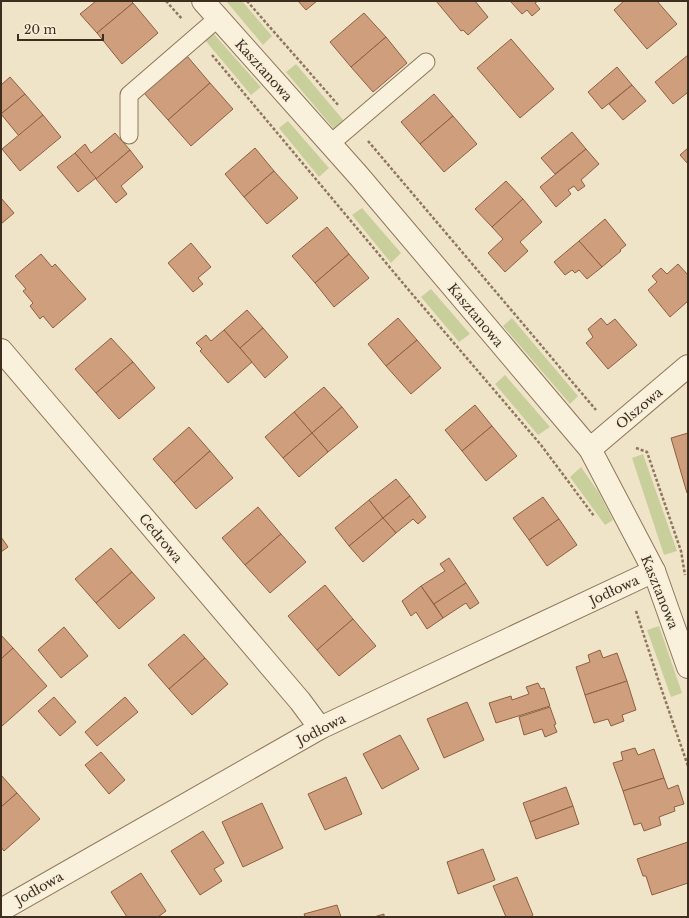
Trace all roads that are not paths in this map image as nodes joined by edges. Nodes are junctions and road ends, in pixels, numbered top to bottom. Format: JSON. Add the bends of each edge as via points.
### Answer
{"nodes":[{"id":1,"x":203,"y":1,"type":"edge"},
{"id":2,"x":218,"y":18,"type":"junction"},
{"id":3,"x":426,"y":62,"type":"dead end"},
{"id":4,"x":129,"y":135,"type":"dead end"},
{"id":5,"x":330,"y":144,"type":"junction"},
{"id":6,"x":1,"y":350,"type":"edge"},
{"id":7,"x":688,"y":366,"type":"edge"},
{"id":8,"x":590,"y":449,"type":"junction"},
{"id":9,"x":654,"y":571,"type":"junction"},
{"id":10,"x":688,"y":667,"type":"edge"},
{"id":11,"x":320,"y":728,"type":"junction"},
{"id":12,"x":1,"y":910,"type":"edge"}],
"edges":[{"from":1,"to":2,"type":"street","name":"Kasztanowa"},
{"from":2,"to":4,"type":"lane","via":[[129,95]]},
{"from":2,"to":5,"type":"street","name":"Kasztanowa"},
{"from":3,"to":5,"type":"lane"},
{"from":5,"to":8,"type":"street","name":"Kasztanowa"},
{"from":6,"to":11,"type":"street","name":"Cedrowa","via":[[300,701]]},
{"from":7,"to":8,"type":"street","name":"Olszowa"},
{"from":8,"to":9,"type":"street","name":"Kasztanowa"},
{"from":9,"to":10,"type":"street","name":"Kasztanowa"},
{"from":9,"to":11,"type":"street","name":"Jodłowa"},
{"from":11,"to":12,"type":"street","name":"Jodłowa"}]}
